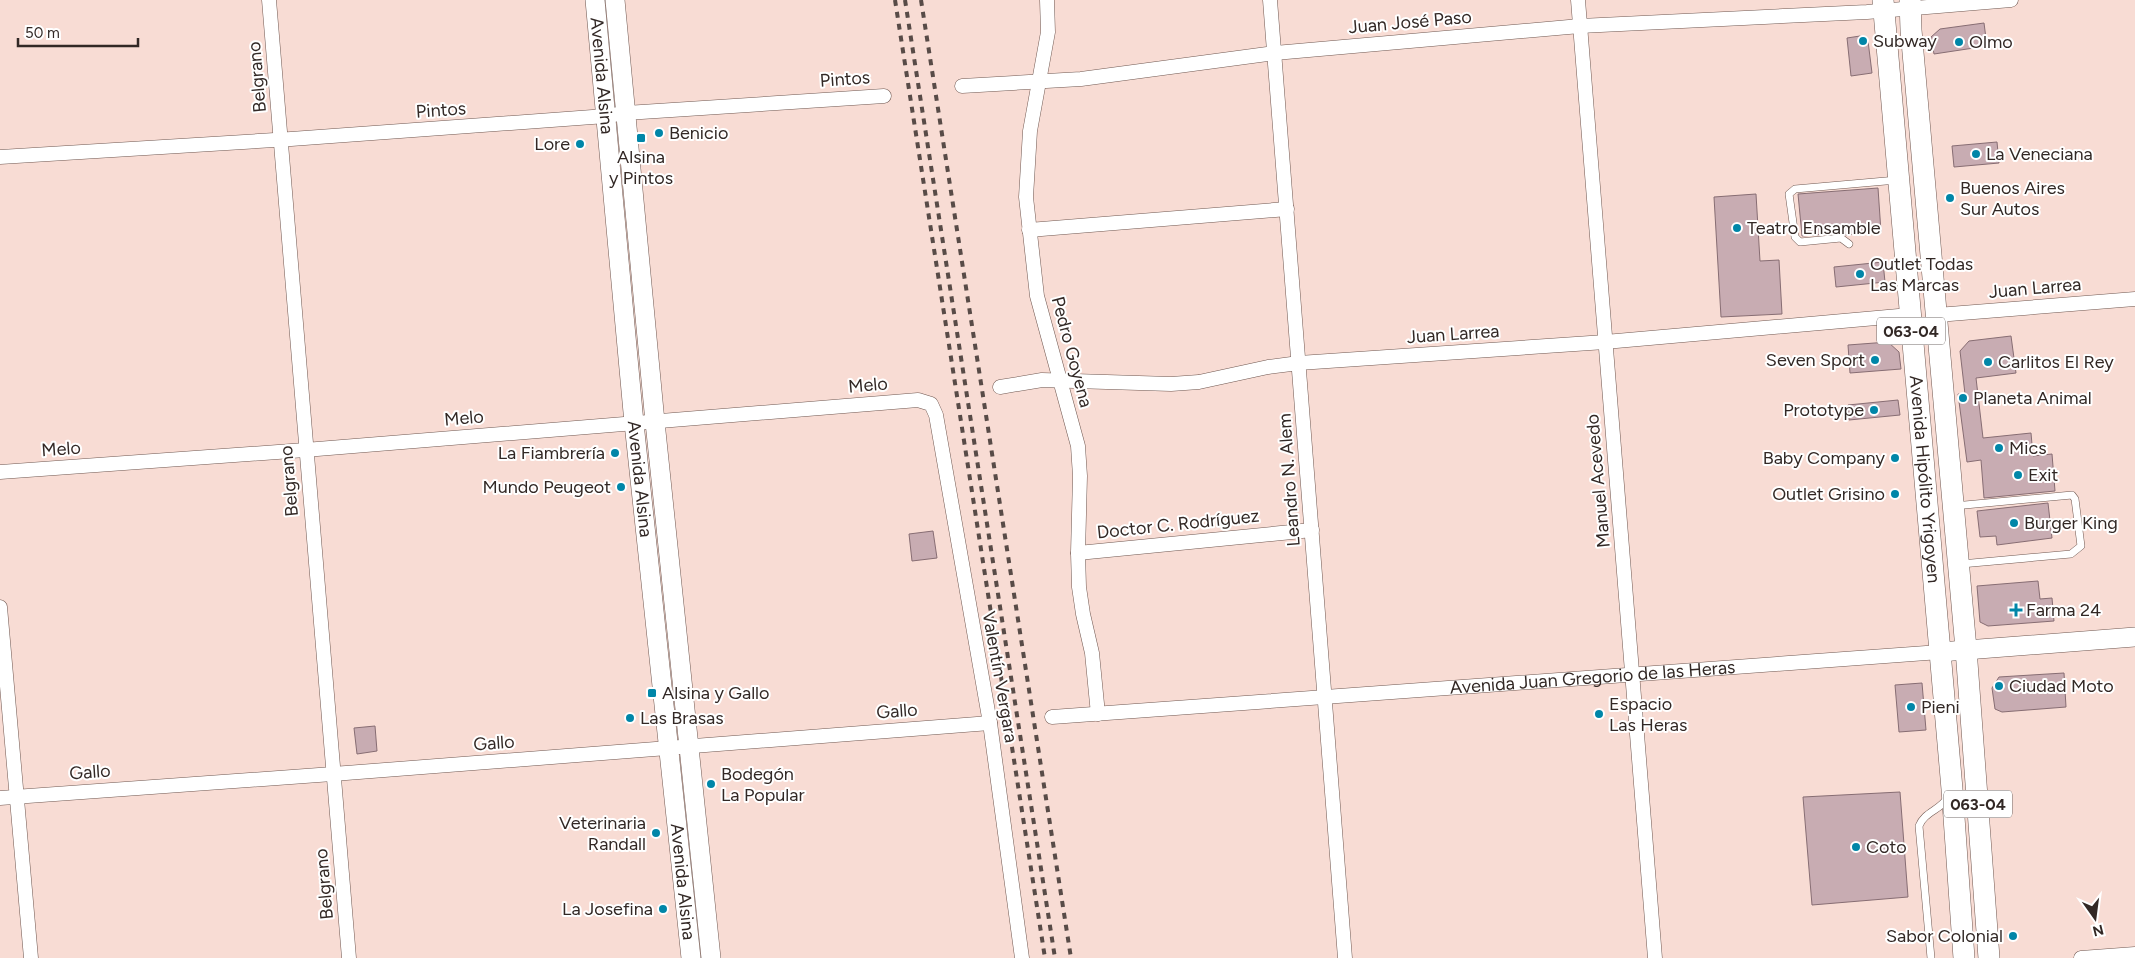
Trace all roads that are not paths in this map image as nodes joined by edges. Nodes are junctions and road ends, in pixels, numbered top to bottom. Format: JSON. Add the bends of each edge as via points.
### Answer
{"nodes":[{"id":1,"x":269,"y":0,"type":"edge"},
{"id":2,"x":595,"y":0,"type":"edge"},
{"id":3,"x":615,"y":0,"type":"edge"},
{"id":4,"x":1047,"y":0,"type":"edge"},
{"id":5,"x":1270,"y":0,"type":"edge"},
{"id":6,"x":1578,"y":0,"type":"edge"},
{"id":7,"x":2011,"y":0,"type":"edge"},
{"id":8,"x":1910,"y":4,"type":"edge"},
{"id":9,"x":1883,"y":6,"type":"edge"},
{"id":10,"x":1580,"y":26,"type":"junction"},
{"id":11,"x":1275,"y":53,"type":"junction"},
{"id":12,"x":1038,"y":83,"type":"junction"},
{"id":13,"x":962,"y":86,"type":"dead end"},
{"id":14,"x":884,"y":96,"type":"dead end"},
{"id":15,"x":626,"y":113,"type":"junction"},
{"id":16,"x":606,"y":116,"type":"junction"},
{"id":17,"x":280,"y":140,"type":"junction"},
{"id":18,"x":0,"y":157,"type":"edge"},
{"id":19,"x":1897,"y":180,"type":"junction"},
{"id":20,"x":1287,"y":209,"type":"junction"},
{"id":21,"x":1029,"y":230,"type":"junction"},
{"id":22,"x":1850,"y":244,"type":"dead end"},
{"id":23,"x":2135,"y":299,"type":"edge"},
{"id":24,"x":1937,"y":315,"type":"junction"},
{"id":25,"x":1910,"y":316,"type":"junction"},
{"id":26,"x":1605,"y":342,"type":"junction"},
{"id":27,"x":1299,"y":363,"type":"junction"},
{"id":28,"x":1061,"y":381,"type":"junction"},
{"id":29,"x":1000,"y":387,"type":"dead end"},
{"id":30,"x":931,"y":404,"type":"joint"},
{"id":31,"x":634,"y":422,"type":"junction"},
{"id":32,"x":655,"y":422,"type":"junction"},
{"id":33,"x":305,"y":450,"type":"junction"},
{"id":34,"x":0,"y":472,"type":"edge"},
{"id":35,"x":1954,"y":506,"type":"junction"},
{"id":36,"x":1312,"y":530,"type":"junction"},
{"id":37,"x":1078,"y":553,"type":"junction"},
{"id":38,"x":1958,"y":564,"type":"junction"},
{"id":39,"x":0,"y":607,"type":"edge"},
{"id":40,"x":2135,"y":637,"type":"edge"},
{"id":41,"x":1966,"y":649,"type":"junction"},
{"id":42,"x":1940,"y":652,"type":"junction"},
{"id":43,"x":1633,"y":674,"type":"junction"},
{"id":44,"x":1325,"y":697,"type":"junction"},
{"id":45,"x":1098,"y":714,"type":"junction"},
{"id":46,"x":1052,"y":717,"type":"dead end"},
{"id":47,"x":990,"y":723,"type":"junction"},
{"id":48,"x":689,"y":746,"type":"junction"},
{"id":49,"x":669,"y":748,"type":"junction"},
{"id":50,"x":334,"y":773,"type":"junction"},
{"id":51,"x":1952,"y":789,"type":"junction"},
{"id":52,"x":17,"y":796,"type":"junction"},
{"id":53,"x":0,"y":798,"type":"edge"},
{"id":54,"x":2135,"y":954,"type":"edge"},
{"id":55,"x":1930,"y":955,"type":"edge"},
{"id":56,"x":31,"y":958,"type":"edge"},
{"id":57,"x":349,"y":958,"type":"edge"},
{"id":58,"x":691,"y":958,"type":"edge"},
{"id":59,"x":711,"y":958,"type":"edge"},
{"id":60,"x":1022,"y":958,"type":"edge"},
{"id":61,"x":1345,"y":958,"type":"edge"},
{"id":62,"x":1655,"y":958,"type":"edge"},
{"id":63,"x":1964,"y":958,"type":"edge"},
{"id":64,"x":1989,"y":958,"type":"edge"},
{"id":65,"x":2081,"y":958,"type":"edge"}],
"edges":[{"from":1,"to":17,"type":"street","name":"Belgrano"},
{"from":2,"to":16,"type":"main road","name":"Avenida Alsina"},
{"from":3,"to":15,"type":"main road","name":"Avenida Alsina"},
{"from":4,"to":12,"type":"street","name":"Pedro Goyena","via":[[1048,32]]},
{"from":5,"to":11,"type":"street","name":"Leandro N. Alem"},
{"from":6,"to":10,"type":"street","name":"Manuel Acevedo"},
{"from":7,"to":8,"type":"street","name":"Juan José Paso"},
{"from":8,"to":9,"type":"street","name":"Juan José Paso"},
{"from":8,"to":24,"type":"main road","name":"Avenida Hipólito Yrigoyen","number":"063-04"},
{"from":9,"to":10,"type":"street","name":"Juan José Paso"},
{"from":9,"to":19,"type":"main road","name":"Avenida Hipólito Yrigoyen","number":"063-04"},
{"from":10,"to":11,"type":"street","name":"Juan José Paso"},
{"from":10,"to":26,"type":"street","name":"Manuel Acevedo"},
{"from":11,"to":12,"type":"street","name":"Juan José Paso"},
{"from":11,"to":20,"type":"street","name":"Leandro N. Alem"},
{"from":12,"to":13,"type":"street","name":"Juan José Paso"},
{"from":12,"to":21,"type":"street","name":"Pedro Goyena","via":[[1028,159],[1026,197]]},
{"from":14,"to":15,"type":"street","name":"Pintos"},
{"from":15,"to":16,"type":"street","name":"Pintos"},
{"from":15,"to":32,"type":"main road","name":"Avenida Alsina"},
{"from":16,"to":17,"type":"street","name":"Pintos"},
{"from":16,"to":31,"type":"main road","name":"Avenida Alsina"},
{"from":17,"to":18,"type":"street","name":"Pintos"},
{"from":17,"to":33,"type":"street","name":"Belgrano"},
{"from":19,"to":22,"type":"lane","via":[[1795,189],[1789,194],[1795,237],[1800,242],[1841,238]]},
{"from":19,"to":25,"type":"main road","name":"Avenida Hipólito Yrigoyen","number":"063-04"},
{"from":20,"to":21,"type":"street"},
{"from":20,"to":27,"type":"street","name":"Leandro N. Alem"},
{"from":21,"to":28,"type":"street","name":"Pedro Goyena","via":[[1037,296]]},
{"from":23,"to":24,"type":"street","name":"Juan Larrea"},
{"from":24,"to":35,"type":"main road","name":"Avenida Hipólito Yrigoyen","number":"063-04"},
{"from":25,"to":26,"type":"street","name":"Juan Larrea"},
{"from":25,"to":42,"type":"main road","name":"Avenida Hipólito Yrigoyen","number":"063-04"},
{"from":26,"to":27,"type":"street","name":"Juan Larrea"},
{"from":26,"to":43,"type":"street","name":"Manuel Acevedo"},
{"from":27,"to":28,"type":"street","name":"Juan Larrea","via":[[1199,382]]},
{"from":27,"to":36,"type":"street","name":"Leandro N. Alem"},
{"from":28,"to":29,"type":"street","name":"Juan Larrea","via":[[1042,380]]},
{"from":28,"to":37,"type":"street","name":"Pedro Goyena","via":[[1078,446]]},
{"from":30,"to":32,"type":"street","name":"Melo","via":[[918,400]]},
{"from":30,"to":47,"type":"street","name":"Valentín Vergara","via":[[936,415]]},
{"from":31,"to":32,"type":"street","name":"Melo"},
{"from":31,"to":33,"type":"street","name":"Melo"},
{"from":31,"to":49,"type":"main road","name":"Avenida Alsina"},
{"from":32,"to":48,"type":"main road","name":"Avenida Alsina"},
{"from":33,"to":34,"type":"street","name":"Melo"},
{"from":33,"to":50,"type":"street","name":"Belgrano"},
{"from":35,"to":38,"type":"main road","name":"Avenida Hipólito Yrigoyen","number":"063-04"},
{"from":35,"to":38,"type":"lane","via":[[2072,495],[2081,546],[2071,554]]},
{"from":36,"to":37,"type":"street","name":"Doctor C. Rodríguez"},
{"from":36,"to":44,"type":"street","name":"Leandro N. Alem"},
{"from":37,"to":45,"type":"street","name":"Pedro Goyena","via":[[1080,596],[1092,653]]},
{"from":38,"to":41,"type":"main road","name":"Avenida Hipólito Yrigoyen","number":"063-04"},
{"from":39,"to":52,"type":"street"},
{"from":40,"to":41,"type":"main road","name":"Avenida Juan Gregorio de las Heras"},
{"from":41,"to":42,"type":"main road","name":"Avenida Juan Gregorio de las Heras"},
{"from":41,"to":64,"type":"main road","name":"Avenida Hipólito Yrigoyen","number":"063-04"},
{"from":42,"to":43,"type":"street","name":"Avenida Juan Gregorio de las Heras"},
{"from":42,"to":51,"type":"main road","name":"Avenida Hipólito Yrigoyen","number":"063-04"},
{"from":43,"to":44,"type":"street","name":"Avenida Juan Gregorio de las Heras"},
{"from":43,"to":62,"type":"street","name":"Manuel Acevedo"},
{"from":44,"to":45,"type":"street","name":"Avenida Juan Gregorio de las Heras"},
{"from":44,"to":61,"type":"street","name":"Leandro N. Alem"},
{"from":45,"to":46,"type":"street","name":"Avenida Juan Gregorio de las Heras"},
{"from":47,"to":48,"type":"street","name":"Gallo"},
{"from":47,"to":60,"type":"street","name":"Valentín Vergara"},
{"from":48,"to":49,"type":"street","name":"Gallo"},
{"from":48,"to":59,"type":"main road","name":"Avenida Alsina"},
{"from":49,"to":50,"type":"street","name":"Gallo"},
{"from":49,"to":58,"type":"main road","name":"Avenida Alsina"},
{"from":50,"to":52,"type":"street","name":"Gallo"},
{"from":50,"to":57,"type":"street","name":"Belgrano"},
{"from":51,"to":55,"type":"lane","via":[[1945,802],[1926,816],[1919,826]]},
{"from":51,"to":63,"type":"main road","name":"Avenida Hipólito Yrigoyen","number":"063-04"},
{"from":52,"to":53,"type":"street","name":"Gallo"},
{"from":52,"to":56,"type":"street"},
{"from":54,"to":65,"type":"street"}]}
